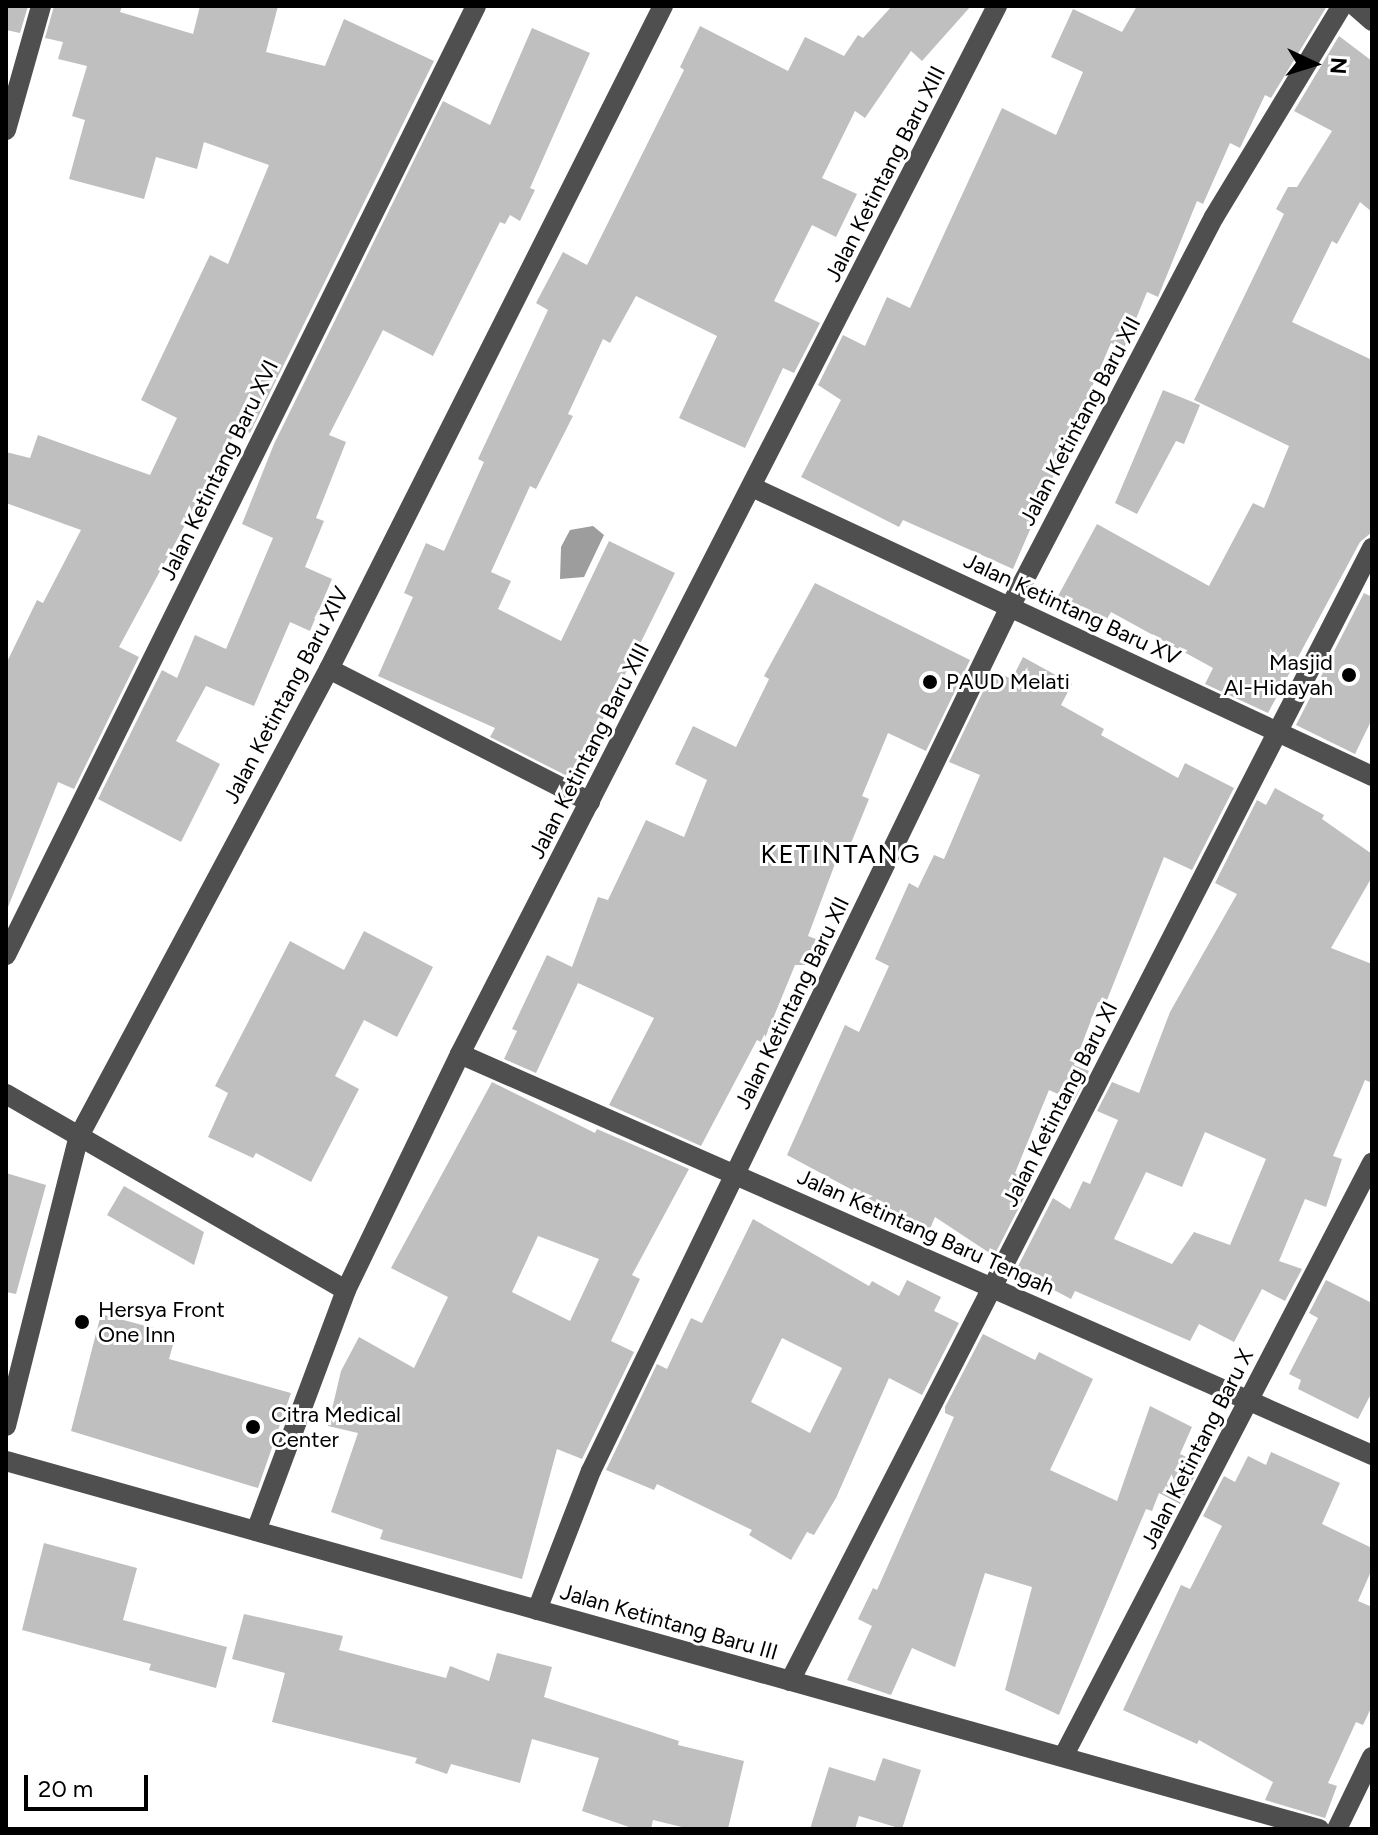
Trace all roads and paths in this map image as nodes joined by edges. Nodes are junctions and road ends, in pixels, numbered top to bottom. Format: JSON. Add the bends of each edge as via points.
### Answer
{"nodes":[{"id":1,"x":41,"y":6,"type":"edge"},
{"id":2,"x":476,"y":6,"type":"edge"},
{"id":3,"x":663,"y":6,"type":"edge"},
{"id":4,"x":997,"y":6,"type":"edge"},
{"id":5,"x":1342,"y":6,"type":"edge"},
{"id":6,"x":1355,"y":6,"type":"edge"},
{"id":7,"x":1372,"y":21,"type":"edge"},
{"id":8,"x":6,"y":130,"type":"edge"},
{"id":9,"x":752,"y":487,"type":"junction"},
{"id":10,"x":1372,"y":548,"type":"edge"},
{"id":11,"x":1010,"y":607,"type":"junction"},
{"id":12,"x":329,"y":669,"type":"junction"},
{"id":13,"x":1278,"y":732,"type":"junction"},
{"id":14,"x":1372,"y":776,"type":"edge"},
{"id":15,"x":590,"y":802,"type":"junction"},
{"id":16,"x":6,"y":955,"type":"edge"},
{"id":17,"x":460,"y":1054,"type":"junction"},
{"id":18,"x":6,"y":1094,"type":"edge"},
{"id":19,"x":79,"y":1136,"type":"junction"},
{"id":20,"x":1372,"y":1163,"type":"edge"},
{"id":21,"x":735,"y":1174,"type":"junction"},
{"id":22,"x":992,"y":1288,"type":"junction"},
{"id":23,"x":346,"y":1290,"type":"junction"},
{"id":24,"x":1249,"y":1401,"type":"junction"},
{"id":25,"x":6,"y":1426,"type":"edge"},
{"id":26,"x":1372,"y":1455,"type":"edge"},
{"id":27,"x":6,"y":1461,"type":"edge"},
{"id":28,"x":256,"y":1531,"type":"junction"},
{"id":29,"x":537,"y":1610,"type":"junction"},
{"id":30,"x":790,"y":1681,"type":"junction"},
{"id":31,"x":1063,"y":1757,"type":"junction"},
{"id":32,"x":1372,"y":1757,"type":"edge"},
{"id":33,"x":1319,"y":1829,"type":"edge"},
{"id":34,"x":1337,"y":1829,"type":"edge"}],
"edges":[{"from":1,"to":8,"type":"street"},
{"from":2,"to":16,"type":"street","name":"Jalan Ketintang Baru XVI"},
{"from":3,"to":12,"type":"street","name":"Jalan Ketintang Baru XIV"},
{"from":4,"to":9,"type":"street","name":"Jalan Ketintang Baru XIII"},
{"from":5,"to":11,"type":"street","name":"Jalan Ketintang Baru XII","via":[[1214,217]]},
{"from":6,"to":7,"type":"street"},
{"from":9,"to":11,"type":"street","name":"Jalan Ketintang Baru XV"},
{"from":9,"to":15,"type":"street","name":"Jalan Ketintang Baru XIII"},
{"from":10,"to":13,"type":"street","name":"Jalan Ketintang Baru XI"},
{"from":11,"to":13,"type":"street","name":"Jalan Ketintang Baru XV"},
{"from":11,"to":21,"type":"street","name":"Jalan Ketintang Baru XII"},
{"from":12,"to":15,"type":"street"},
{"from":12,"to":19,"type":"street","name":"Jalan Ketintang Baru XIV"},
{"from":13,"to":14,"type":"street","name":"Jalan Ketintang Baru XV"},
{"from":13,"to":22,"type":"street","name":"Jalan Ketintang Baru XI"},
{"from":15,"to":17,"type":"street","name":"Jalan Ketintang Baru XIII"},
{"from":17,"to":21,"type":"street","name":"Jalan Ketintang Baru Tengah"},
{"from":17,"to":23,"type":"street","name":"Jalan Ketintang Baru XIII"},
{"from":18,"to":19,"type":"street"},
{"from":19,"to":23,"type":"street"},
{"from":19,"to":25,"type":"street","name":"Jalan Ketintang Baru XIV"},
{"from":20,"to":24,"type":"street","name":"Jalan Ketintang Baru X"},
{"from":21,"to":22,"type":"street","name":"Jalan Ketintang Baru Tengah"},
{"from":21,"to":29,"type":"street","name":"Jalan Ketintang Baru XII","via":[[591,1471]]},
{"from":22,"to":24,"type":"street","name":"Jalan Ketintang Baru Tengah"},
{"from":22,"to":30,"type":"street","name":"Jalan Ketintang Baru XI"},
{"from":23,"to":28,"type":"street","name":"Jalan Ketintang Baru XIII"},
{"from":24,"to":26,"type":"street","name":"Jalan Ketintang Baru Tengah"},
{"from":24,"to":31,"type":"street","name":"Jalan Ketintang Baru X"},
{"from":27,"to":28,"type":"street","name":"Jalan Ketintang Baru III"},
{"from":28,"to":29,"type":"street","name":"Jalan Ketintang Baru III"},
{"from":29,"to":30,"type":"street","name":"Jalan Ketintang Baru III"},
{"from":30,"to":31,"type":"street","name":"Jalan Ketintang Baru III"},
{"from":31,"to":33,"type":"street","name":"Jalan Ketintang Baru III"},
{"from":32,"to":34,"type":"street"}]}
